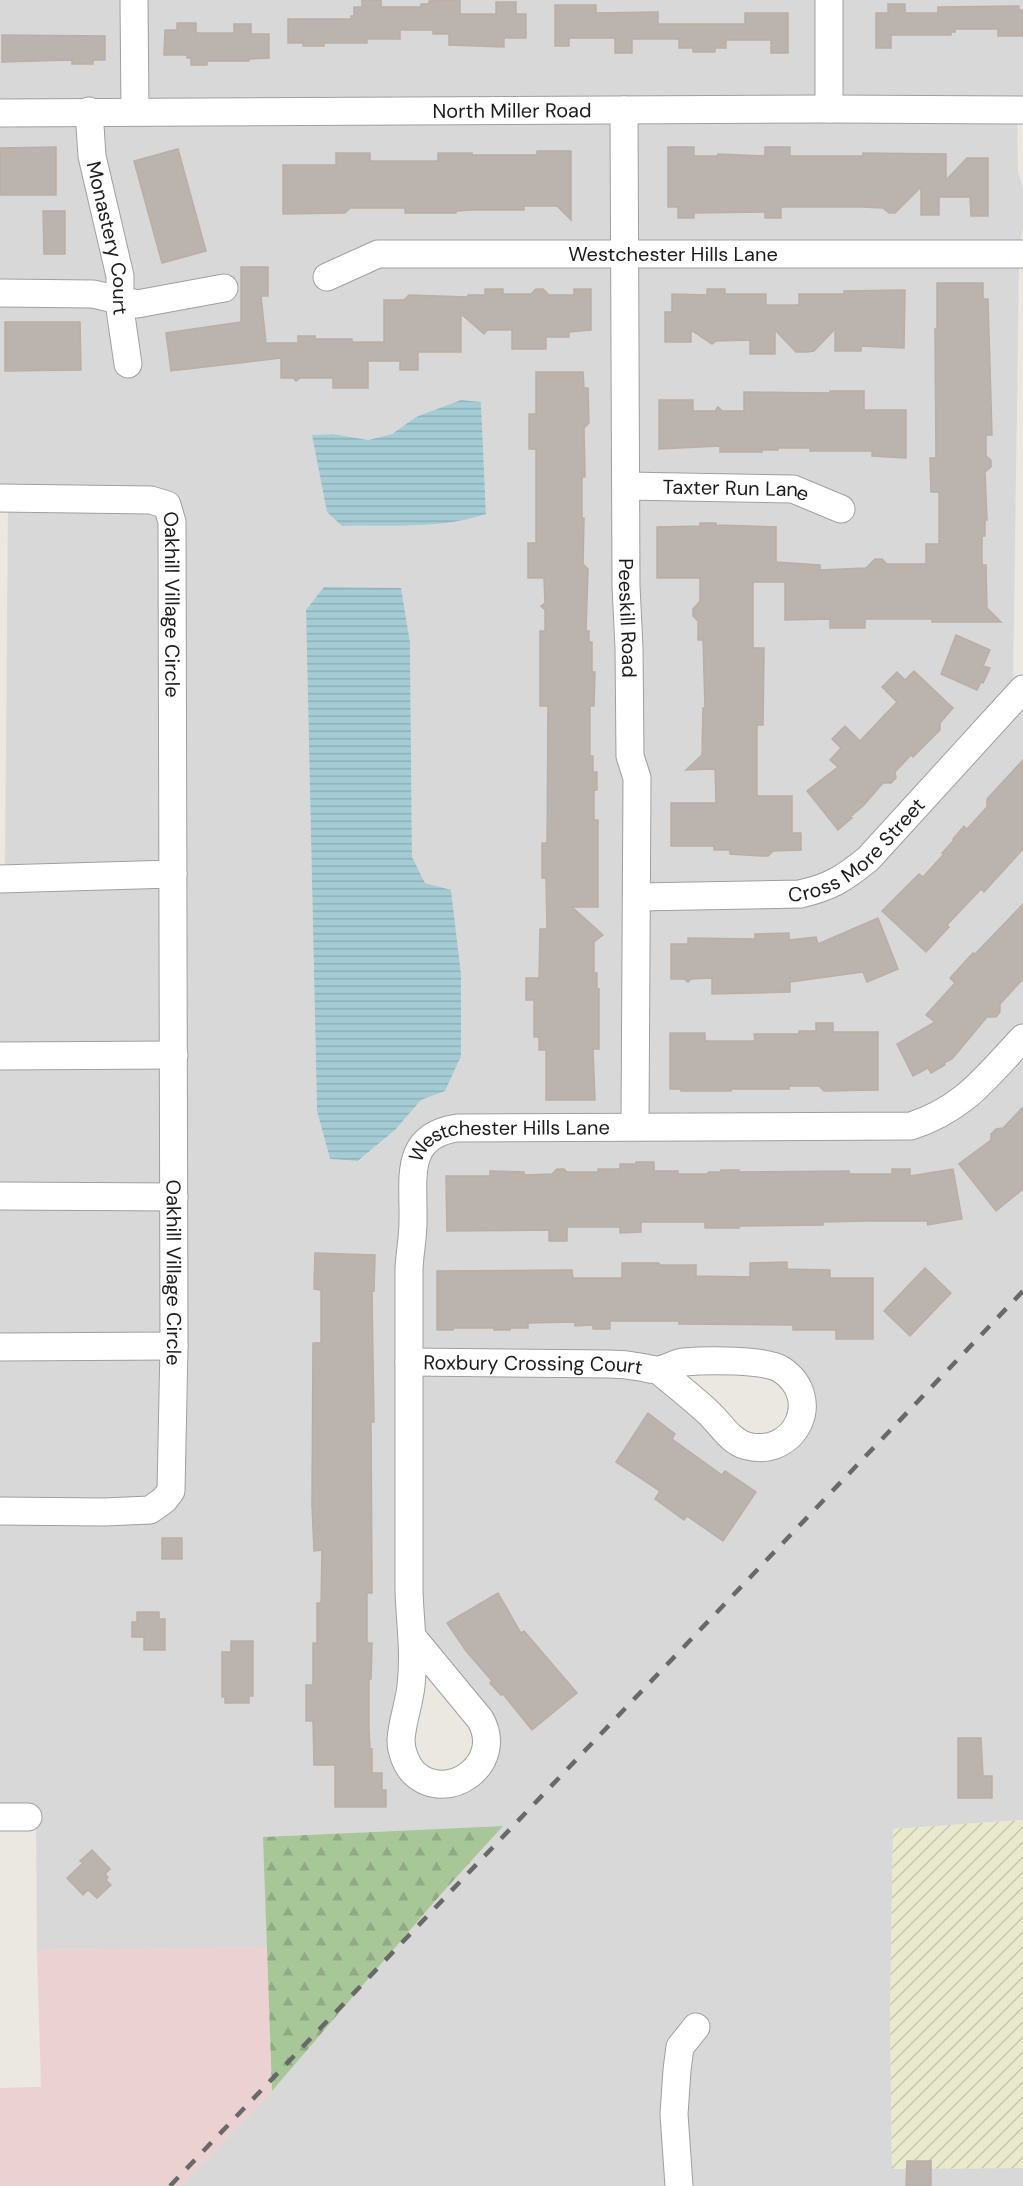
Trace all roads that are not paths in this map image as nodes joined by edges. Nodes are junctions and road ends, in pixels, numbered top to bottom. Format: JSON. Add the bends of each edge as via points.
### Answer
{"nodes":[{"id":1,"x":134,"y":0,"type":"edge"},
{"id":2,"x":829,"y":0,"type":"edge"},
{"id":3,"x":829,"y":109,"type":"junction"},
{"id":4,"x":624,"y":110,"type":"junction"},
{"id":5,"x":1023,"y":110,"type":"edge"},
{"id":6,"x":89,"y":111,"type":"junction"},
{"id":7,"x":135,"y":111,"type":"junction"},
{"id":8,"x":0,"y":113,"type":"edge"},
{"id":9,"x":1023,"y":254,"type":"edge"},
{"id":10,"x":624,"y":255,"type":"junction"},
{"id":11,"x":327,"y":277,"type":"dead end"},
{"id":12,"x":224,"y":288,"type":"dead end"},
{"id":13,"x":0,"y":293,"type":"edge"},
{"id":14,"x":120,"y":301,"type":"junction"},
{"id":15,"x":128,"y":364,"type":"dead end"},
{"id":16,"x":626,"y":486,"type":"junction"},
{"id":17,"x":0,"y":498,"type":"edge"},
{"id":18,"x":841,"y":509,"type":"dead end"},
{"id":19,"x":1023,"y":689,"type":"edge"},
{"id":20,"x":173,"y":874,"type":"junction"},
{"id":21,"x":0,"y":879,"type":"edge"},
{"id":22,"x":638,"y":897,"type":"junction"},
{"id":23,"x":1023,"y":1038,"type":"edge"},
{"id":24,"x":174,"y":1055,"type":"junction"},
{"id":25,"x":0,"y":1056,"type":"edge"},
{"id":26,"x":635,"y":1126,"type":"junction"},
{"id":27,"x":0,"y":1196,"type":"edge"},
{"id":28,"x":174,"y":1197,"type":"junction"},
{"id":29,"x":174,"y":1346,"type":"junction"},
{"id":30,"x":0,"y":1347,"type":"edge"},
{"id":31,"x":409,"y":1362,"type":"junction"},
{"id":32,"x":658,"y":1370,"type":"junction"},
{"id":33,"x":0,"y":1511,"type":"edge"},
{"id":34,"x":414,"y":1639,"type":"junction"},
{"id":35,"x":0,"y":1817,"type":"edge"},
{"id":36,"x":28,"y":1817,"type":"dead end"},
{"id":37,"x":696,"y":2027,"type":"dead end"},
{"id":38,"x":679,"y":2186,"type":"edge"}],
"edges":[{"from":1,"to":7,"type":"street"},
{"from":2,"to":3,"type":"street"},
{"from":3,"to":4,"type":"street","name":"North Miller Road"},
{"from":3,"to":5,"type":"street","name":"North Miller Road"},
{"from":4,"to":7,"type":"street","name":"North Miller Road"},
{"from":4,"to":10,"type":"street","name":"Peeskill Road"},
{"from":6,"to":7,"type":"street","name":"North Miller Road"},
{"from":6,"to":8,"type":"street","name":"North Miller Road"},
{"from":6,"to":14,"type":"street","name":"Monastery Court","via":[[92,156],[120,276]]},
{"from":9,"to":10,"type":"street","name":"Westchester Hills Lane"},
{"from":10,"to":11,"type":"street","name":"Westchester Hills Lane","via":[[378,254]]},
{"from":10,"to":16,"type":"street","name":"Peeskill Road"},
{"from":12,"to":14,"type":"street","via":[[137,304]]},
{"from":13,"to":14,"type":"street","via":[[93,294]]},
{"from":14,"to":15,"type":"street","name":"Monastery Court"},
{"from":16,"to":18,"type":"street","name":"Taxter Run Lane","via":[[793,489]]},
{"from":16,"to":22,"type":"street","name":"Peeskill Road","via":[[630,756],[637,778]]},
{"from":17,"to":20,"type":"street","name":"Oakhill Village Circle","via":[[151,501],[167,505],[172,522]]},
{"from":19,"to":22,"type":"street","name":"Cross More Street","via":[[868,860],[845,878],[800,894]]},
{"from":20,"to":21,"type":"street"},
{"from":20,"to":24,"type":"street","name":"Oakhill Village Circle"},
{"from":22,"to":26,"type":"street","name":"Peeskill Road"},
{"from":23,"to":26,"type":"street","name":"Westchester Hills Lane","via":[[961,1102],[911,1126]]},
{"from":24,"to":25,"type":"street"},
{"from":24,"to":28,"type":"street","name":"Oakhill Village Circle"},
{"from":26,"to":31,"type":"street","name":"Westchester Hills Lane","via":[[457,1128],[430,1136],[420,1147],[414,1164]]},
{"from":27,"to":28,"type":"street"},
{"from":28,"to":29,"type":"street","name":"Oakhill Village Circle"},
{"from":29,"to":30,"type":"street"},
{"from":29,"to":33,"type":"street","name":"Oakhill Village Circle","via":[[172,1480],[171,1491],[164,1500],[150,1510]]},
{"from":31,"to":32,"type":"street","name":"Roxbury Crossing Court","via":[[614,1364]]},
{"from":31,"to":34,"type":"street","name":"Westchester Hills Lane","via":[[409,1590]]},
{"from":32,"to":32,"type":"street","via":[[747,1446],[770,1447],[781,1443],[800,1423],[800,1391],[782,1370],[770,1364],[682,1362]]},
{"from":34,"to":34,"type":"street","name":"Westchester Hills Lane","via":[[402,1749],[414,1774],[426,1780],[452,1783],[480,1764],[485,1753],[486,1730]]},
{"from":35,"to":36,"type":"street"},
{"from":37,"to":38,"type":"street","via":[[680,2047],[677,2070],[674,2114]]}]}
